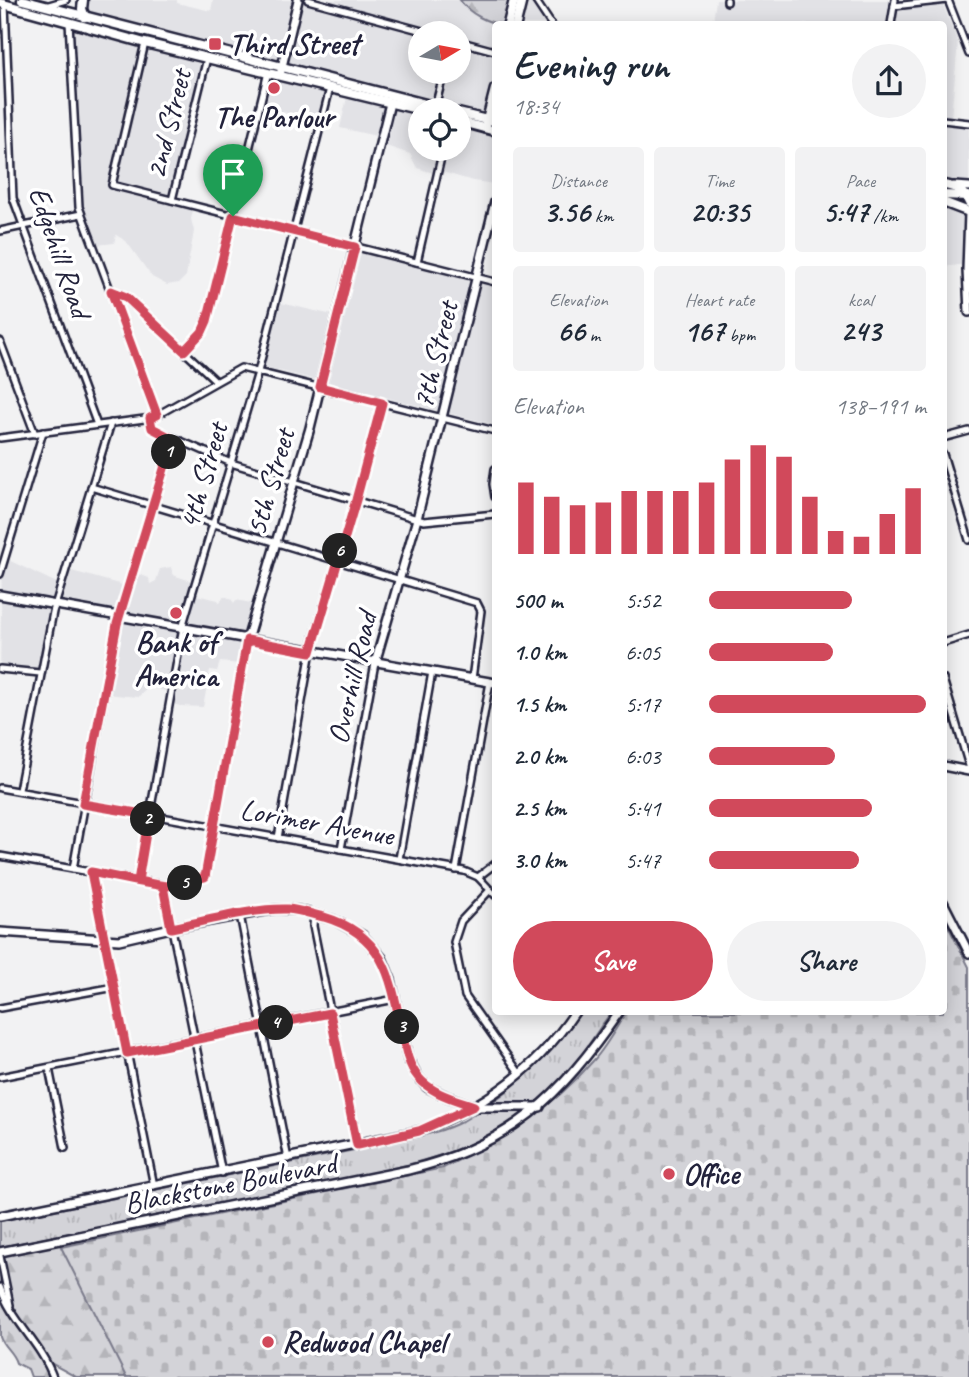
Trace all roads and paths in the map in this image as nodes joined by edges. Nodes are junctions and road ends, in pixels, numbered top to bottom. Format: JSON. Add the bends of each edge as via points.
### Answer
{"nodes":[{"id":1,"x":22,"y":0,"type":"edge"},
{"id":2,"x":66,"y":0,"type":"edge"},
{"id":3,"x":83,"y":0,"type":"edge"},
{"id":4,"x":298,"y":0,"type":"edge"},
{"id":5,"x":308,"y":0,"type":"edge"},
{"id":6,"x":522,"y":0,"type":"edge"},
{"id":7,"x":535,"y":0,"type":"edge"},
{"id":8,"x":948,"y":0,"type":"edge"},
{"id":9,"x":2,"y":3,"type":"edge"},
{"id":10,"x":895,"y":3,"type":"edge"},
{"id":11,"x":46,"y":6,"type":"junction"},
{"id":12,"x":514,"y":8,"type":"edge"},
{"id":13,"x":85,"y":17,"type":"junction"},
{"id":14,"x":549,"y":21,"type":"edge"},
{"id":15,"x":892,"y":21,"type":"edge"},
{"id":16,"x":69,"y":22,"type":"junction"},
{"id":17,"x":123,"y":27,"type":"junction"},
{"id":18,"x":408,"y":27,"type":"edge"},
{"id":19,"x":120,"y":36,"type":"junction"},
{"id":20,"x":145,"y":43,"type":"junction"},
{"id":21,"x":471,"y":45,"type":"edge"},
{"id":22,"x":492,"y":50,"type":"edge"},
{"id":23,"x":969,"y":54,"type":"edge"},
{"id":24,"x":207,"y":58,"type":"junction"},
{"id":25,"x":271,"y":64,"type":"junction"},
{"id":26,"x":281,"y":71,"type":"junction"},
{"id":27,"x":268,"y":74,"type":"junction"},
{"id":28,"x":330,"y":88,"type":"junction"},
{"id":29,"x":408,"y":101,"type":"edge"},
{"id":30,"x":390,"y":103,"type":"junction"},
{"id":31,"x":408,"y":107,"type":"edge"},
{"id":32,"x":471,"y":117,"type":"edge"},
{"id":33,"x":947,"y":120,"type":"edge"},
{"id":34,"x":471,"y":122,"type":"edge"},
{"id":35,"x":489,"y":123,"type":"edge"},
{"id":36,"x":969,"y":123,"type":"edge"},
{"id":37,"x":440,"y":161,"type":"edge"},
{"id":38,"x":947,"y":185,"type":"edge"},
{"id":39,"x":947,"y":195,"type":"edge"},
{"id":40,"x":968,"y":196,"type":"edge"},
{"id":41,"x":172,"y":200,"type":"junction"},
{"id":42,"x":947,"y":204,"type":"edge"},
{"id":43,"x":969,"y":212,"type":"edge"},
{"id":44,"x":81,"y":214,"type":"junction"},
{"id":45,"x":492,"y":215,"type":"edge"},
{"id":46,"x":233,"y":216,"type":"junction"},
{"id":47,"x":23,"y":226,"type":"junction"},
{"id":48,"x":294,"y":230,"type":"junction"},
{"id":49,"x":0,"y":231,"type":"edge"},
{"id":50,"x":355,"y":247,"type":"junction"},
{"id":51,"x":416,"y":262,"type":"junction"},
{"id":52,"x":478,"y":277,"type":"junction"},
{"id":53,"x":492,"y":281,"type":"edge"},
{"id":54,"x":111,"y":291,"type":"junction"},
{"id":55,"x":969,"y":312,"type":"edge"},
{"id":56,"x":0,"y":341,"type":"edge"},
{"id":57,"x":184,"y":351,"type":"junction"},
{"id":58,"x":258,"y":372,"type":"junction"},
{"id":59,"x":216,"y":381,"type":"junction"},
{"id":60,"x":320,"y":387,"type":"junction"},
{"id":61,"x":382,"y":403,"type":"junction"},
{"id":62,"x":157,"y":415,"type":"junction"},
{"id":63,"x":150,"y":418,"type":"junction"},
{"id":64,"x":443,"y":418,"type":"junction"},
{"id":65,"x":111,"y":423,"type":"junction"},
{"id":66,"x":97,"y":425,"type":"junction"},
{"id":67,"x":492,"y":431,"type":"edge"},
{"id":68,"x":969,"y":431,"type":"edge"},
{"id":69,"x":43,"y":432,"type":"junction"},
{"id":70,"x":35,"y":434,"type":"junction"},
{"id":71,"x":947,"y":437,"type":"edge"},
{"id":72,"x":0,"y":438,"type":"edge"},
{"id":73,"x":173,"y":439,"type":"junction"},
{"id":74,"x":231,"y":463,"type":"junction"},
{"id":75,"x":947,"y":467,"type":"edge"},
{"id":76,"x":295,"y":481,"type":"junction"},
{"id":77,"x":92,"y":487,"type":"junction"},
{"id":78,"x":356,"y":500,"type":"junction"},
{"id":79,"x":153,"y":505,"type":"junction"},
{"id":80,"x":492,"y":514,"type":"edge"},
{"id":81,"x":417,"y":519,"type":"junction"},
{"id":82,"x":213,"y":523,"type":"junction"},
{"id":83,"x":969,"y":540,"type":"edge"},
{"id":84,"x":276,"y":542,"type":"junction"},
{"id":85,"x":0,"y":548,"type":"edge"},
{"id":86,"x":5,"y":556,"type":"junction"},
{"id":87,"x":337,"y":561,"type":"junction"},
{"id":88,"x":0,"y":574,"type":"edge"},
{"id":89,"x":400,"y":579,"type":"junction"},
{"id":90,"x":0,"y":595,"type":"edge"},
{"id":91,"x":55,"y":605,"type":"junction"},
{"id":92,"x":119,"y":618,"type":"junction"},
{"id":93,"x":183,"y":629,"type":"junction"},
{"id":94,"x":969,"y":635,"type":"edge"},
{"id":95,"x":247,"y":640,"type":"junction"},
{"id":96,"x":947,"y":642,"type":"edge"},
{"id":97,"x":311,"y":652,"type":"junction"},
{"id":98,"x":375,"y":663,"type":"junction"},
{"id":99,"x":0,"y":669,"type":"edge"},
{"id":100,"x":432,"y":672,"type":"junction"},
{"id":101,"x":40,"y":673,"type":"junction"},
{"id":102,"x":472,"y":679,"type":"junction"},
{"id":103,"x":492,"y":683,"type":"edge"},
{"id":104,"x":947,"y":693,"type":"edge"},
{"id":105,"x":947,"y":766,"type":"edge"},
{"id":106,"x":969,"y":769,"type":"edge"},
{"id":107,"x":0,"y":788,"type":"edge"},
{"id":108,"x":19,"y":790,"type":"junction"},
{"id":109,"x":83,"y":804,"type":"junction"},
{"id":110,"x":149,"y":815,"type":"junction"},
{"id":111,"x":213,"y":827,"type":"junction"},
{"id":112,"x":278,"y":838,"type":"junction"},
{"id":113,"x":341,"y":849,"type":"junction"},
{"id":114,"x":0,"y":856,"type":"edge"},
{"id":115,"x":399,"y":859,"type":"junction"},
{"id":116,"x":492,"y":866,"type":"edge"},
{"id":117,"x":73,"y":869,"type":"junction"},
{"id":118,"x":456,"y":870,"type":"junction"},
{"id":119,"x":91,"y":872,"type":"junction"},
{"id":120,"x":478,"y":877,"type":"junction"},
{"id":121,"x":138,"y":881,"type":"junction"},
{"id":122,"x":163,"y":886,"type":"junction"},
{"id":123,"x":492,"y":891,"type":"edge"},
{"id":124,"x":492,"y":893,"type":"edge"},
{"id":125,"x":947,"y":910,"type":"edge"},
{"id":126,"x":314,"y":914,"type":"junction"},
{"id":127,"x":240,"y":915,"type":"junction"},
{"id":128,"x":171,"y":928,"type":"junction"},
{"id":129,"x":0,"y":932,"type":"edge"},
{"id":130,"x":103,"y":940,"type":"junction"},
{"id":131,"x":969,"y":953,"type":"edge"},
{"id":132,"x":115,"y":987,"type":"junction"},
{"id":133,"x":395,"y":999,"type":"junction"},
{"id":134,"x":0,"y":1007,"type":"edge"},
{"id":135,"x":330,"y":1013,"type":"junction"},
{"id":136,"x":573,"y":1015,"type":"edge"},
{"id":137,"x":617,"y":1015,"type":"edge"},
{"id":138,"x":262,"y":1026,"type":"junction"},
{"id":139,"x":194,"y":1040,"type":"junction"},
{"id":140,"x":127,"y":1053,"type":"junction"},
{"id":141,"x":49,"y":1068,"type":"junction"},
{"id":142,"x":520,"y":1074,"type":"junction"},
{"id":143,"x":0,"y":1077,"type":"edge"},
{"id":144,"x":474,"y":1106,"type":"junction"},
{"id":145,"x":541,"y":1107,"type":"junction"},
{"id":146,"x":357,"y":1145,"type":"junction"},
{"id":147,"x":65,"y":1148,"type":"dead end"},
{"id":148,"x":288,"y":1159,"type":"junction"},
{"id":149,"x":222,"y":1173,"type":"junction"},
{"id":150,"x":154,"y":1186,"type":"junction"},
{"id":151,"x":0,"y":1216,"type":"edge"},
{"id":152,"x":0,"y":1254,"type":"edge"},
{"id":153,"x":0,"y":1287,"type":"edge"},
{"id":154,"x":11,"y":1308,"type":"junction"},
{"id":155,"x":53,"y":1377,"type":"edge"}],
"edges":[{"from":1,"to":11,"type":"main road"},
{"from":2,"to":11,"type":"street"},
{"from":3,"to":13,"type":"main road"},
{"from":4,"to":26,"type":"street"},
{"from":5,"to":18,"type":"street"},
{"from":6,"to":12,"type":"main road"},
{"from":7,"to":14,"type":"street"},
{"from":8,"to":10,"type":"street"},
{"from":8,"to":23,"type":"street"},
{"from":9,"to":16,"type":"main road"},
{"from":9,"to":47,"type":"street","name":"Edgehill Road","via":[[13,198]]},
{"from":10,"to":15,"type":"street"},
{"from":11,"to":13,"type":"main road"},
{"from":13,"to":17,"type":"main road"},
{"from":16,"to":19,"type":"main road"},
{"from":16,"to":44,"type":"street"},
{"from":17,"to":19,"type":"main road"},
{"from":17,"to":25,"type":"main road"},
{"from":19,"to":20,"type":"main road"},
{"from":20,"to":24,"type":"main road"},
{"from":20,"to":41,"type":"street","via":[[112,185]]},
{"from":21,"to":22,"type":"street"},
{"from":24,"to":27,"type":"main road"},
{"from":24,"to":41,"type":"street","name":"2nd Street"},
{"from":25,"to":26,"type":"main road"},
{"from":25,"to":27,"type":"street"},
{"from":26,"to":27,"type":"main road"},
{"from":26,"to":28,"type":"main road"},
{"from":26,"to":29,"type":"main road"},
{"from":27,"to":46,"type":"street"},
{"from":28,"to":30,"type":"main road"},
{"from":28,"to":48,"type":"street","name":"4th Street"},
{"from":30,"to":31,"type":"main road"},
{"from":30,"to":50,"type":"street","name":"5th Street"},
{"from":32,"to":35,"type":"main road"},
{"from":33,"to":36,"type":"street"},
{"from":34,"to":35,"type":"main road"},
{"from":37,"to":51,"type":"street"},
{"from":38,"to":40,"type":"main road"},
{"from":39,"to":40,"type":"main road"},
{"from":41,"to":46,"type":"street"},
{"from":42,"to":43,"type":"main road"},
{"from":43,"to":55,"type":"street"},
{"from":44,"to":47,"type":"street"},
{"from":44,"to":54,"type":"street"},
{"from":45,"to":52,"type":"street","name":"7th Street"},
{"from":46,"to":48,"type":"street"},
{"from":46,"to":57,"type":"street","via":[[207,321]]},
{"from":47,"to":49,"type":"street"},
{"from":47,"to":66,"type":"street","name":"Edgehill Road"},
{"from":48,"to":50,"type":"street"},
{"from":48,"to":58,"type":"street","name":"4th Street"},
{"from":50,"to":51,"type":"street"},
{"from":50,"to":60,"type":"street","name":"5th Street"},
{"from":51,"to":52,"type":"street"},
{"from":52,"to":53,"type":"street"},
{"from":52,"to":64,"type":"street","name":"7th Street"},
{"from":54,"to":57,"type":"street","via":[[126,297]]},
{"from":54,"to":62,"type":"street"},
{"from":56,"to":70,"type":"street"},
{"from":57,"to":59,"type":"street"},
{"from":58,"to":59,"type":"street","via":[[237,368]]},
{"from":58,"to":60,"type":"street"},
{"from":58,"to":74,"type":"street","name":"4th Street"},
{"from":59,"to":62,"type":"street"},
{"from":60,"to":61,"type":"street"},
{"from":60,"to":76,"type":"street","name":"5th Street"},
{"from":61,"to":64,"type":"street"},
{"from":61,"to":78,"type":"street"},
{"from":62,"to":63,"type":"street"},
{"from":63,"to":65,"type":"street"},
{"from":63,"to":73,"type":"street","via":[[152,428]]},
{"from":64,"to":67,"type":"street"},
{"from":64,"to":81,"type":"street","name":"7th Street"},
{"from":65,"to":66,"type":"street"},
{"from":65,"to":77,"type":"street"},
{"from":66,"to":69,"type":"street"},
{"from":68,"to":71,"type":"street"},
{"from":69,"to":70,"type":"street"},
{"from":69,"to":86,"type":"street"},
{"from":70,"to":72,"type":"street"},
{"from":73,"to":74,"type":"street"},
{"from":73,"to":79,"type":"street"},
{"from":74,"to":76,"type":"street"},
{"from":74,"to":82,"type":"street","name":"4th Street"},
{"from":75,"to":83,"type":"street"},
{"from":76,"to":78,"type":"street"},
{"from":76,"to":84,"type":"street","name":"5th Street"},
{"from":77,"to":79,"type":"street"},
{"from":77,"to":91,"type":"street"},
{"from":78,"to":81,"type":"street"},
{"from":78,"to":87,"type":"street"},
{"from":79,"to":82,"type":"street"},
{"from":79,"to":92,"type":"street"},
{"from":80,"to":81,"type":"street"},
{"from":81,"to":89,"type":"street","name":"Overhill Road"},
{"from":82,"to":84,"type":"street"},
{"from":82,"to":93,"type":"street","name":"4th Street"},
{"from":84,"to":87,"type":"street"},
{"from":84,"to":95,"type":"street","name":"5th Street"},
{"from":85,"to":86,"type":"street"},
{"from":86,"to":88,"type":"street"},
{"from":87,"to":89,"type":"street"},
{"from":87,"to":97,"type":"street"},
{"from":89,"to":98,"type":"street","name":"Overhill Road"},
{"from":89,"to":102,"type":"street","via":[[480,606]]},
{"from":90,"to":91,"type":"street"},
{"from":91,"to":92,"type":"street"},
{"from":91,"to":101,"type":"street"},
{"from":92,"to":93,"type":"street"},
{"from":92,"to":109,"type":"street"},
{"from":93,"to":95,"type":"street"},
{"from":93,"to":110,"type":"street","name":"4th Street"},
{"from":94,"to":96,"type":"street"},
{"from":95,"to":97,"type":"street"},
{"from":95,"to":111,"type":"street","name":"5th Street"},
{"from":97,"to":98,"type":"street"},
{"from":97,"to":112,"type":"street"},
{"from":98,"to":100,"type":"street"},
{"from":98,"to":113,"type":"street","name":"Overhill Road"},
{"from":99,"to":101,"type":"street"},
{"from":100,"to":102,"type":"street"},
{"from":100,"to":115,"type":"street"},
{"from":101,"to":108,"type":"street"},
{"from":102,"to":103,"type":"street"},
{"from":103,"to":118,"type":"street"},
{"from":104,"to":106,"type":"street"},
{"from":105,"to":106,"type":"street"},
{"from":107,"to":108,"type":"street","name":"Lorimer Avenue"},
{"from":108,"to":109,"type":"street","name":"Lorimer Avenue"},
{"from":109,"to":110,"type":"street","name":"Lorimer Avenue"},
{"from":109,"to":117,"type":"street"},
{"from":110,"to":111,"type":"street","name":"Lorimer Avenue"},
{"from":110,"to":121,"type":"street","name":"4th Street"},
{"from":111,"to":112,"type":"street","name":"Lorimer Avenue"},
{"from":111,"to":122,"type":"street","name":"5th Street","via":[[205,877]]},
{"from":112,"to":113,"type":"street","name":"Lorimer Avenue"},
{"from":113,"to":115,"type":"street","name":"Lorimer Avenue"},
{"from":114,"to":117,"type":"street"},
{"from":115,"to":118,"type":"street","name":"Lorimer Avenue"},
{"from":116,"to":120,"type":"street"},
{"from":117,"to":119,"type":"street"},
{"from":118,"to":120,"type":"street","name":"Lorimer Avenue"},
{"from":119,"to":121,"type":"street"},
{"from":119,"to":130,"type":"street"},
{"from":120,"to":123,"type":"street","name":"Lorimer Avenue"},
{"from":121,"to":122,"type":"street"},
{"from":122,"to":128,"type":"street"},
{"from":124,"to":142,"type":"street","via":[[461,921],[454,942],[465,996]]},
{"from":125,"to":131,"type":"street"},
{"from":126,"to":127,"type":"street","via":[[285,909]]},
{"from":126,"to":133,"type":"street","via":[[350,928],[373,946],[387,970]]},
{"from":126,"to":135,"type":"street"},
{"from":127,"to":128,"type":"street"},
{"from":127,"to":138,"type":"street"},
{"from":128,"to":130,"type":"street"},
{"from":128,"to":139,"type":"street"},
{"from":129,"to":130,"type":"street"},
{"from":130,"to":132,"type":"street"},
{"from":132,"to":134,"type":"street"},
{"from":132,"to":140,"type":"street"},
{"from":133,"to":135,"type":"street"},
{"from":133,"to":144,"type":"street","via":[[408,1059],[418,1077],[427,1087]]},
{"from":135,"to":138,"type":"street"},
{"from":135,"to":146,"type":"street"},
{"from":136,"to":142,"type":"street","name":"Blackstone Boulevard"},
{"from":137,"to":145,"type":"street","name":"Blackstone Boulevard","via":[[586,1058]]},
{"from":138,"to":139,"type":"street"},
{"from":138,"to":148,"type":"street"},
{"from":139,"to":140,"type":"street"},
{"from":139,"to":149,"type":"street"},
{"from":140,"to":141,"type":"street"},
{"from":140,"to":150,"type":"street"},
{"from":141,"to":143,"type":"street"},
{"from":141,"to":147,"type":"street"},
{"from":142,"to":144,"type":"street","name":"Blackstone Boulevard"},
{"from":144,"to":145,"type":"street"},
{"from":144,"to":146,"type":"street","name":"Blackstone Boulevard","via":[[419,1131]]},
{"from":145,"to":152,"type":"street","name":"Blackstone Boulevard","via":[[498,1136],[433,1164]]},
{"from":146,"to":148,"type":"street","name":"Blackstone Boulevard"},
{"from":148,"to":149,"type":"street","name":"Blackstone Boulevard"},
{"from":149,"to":150,"type":"street","name":"Blackstone Boulevard"},
{"from":150,"to":151,"type":"street","name":"Blackstone Boulevard"},
{"from":152,"to":154,"type":"street"},
{"from":153,"to":154,"type":"street"},
{"from":154,"to":155,"type":"street","via":[[43,1353]]}]}
